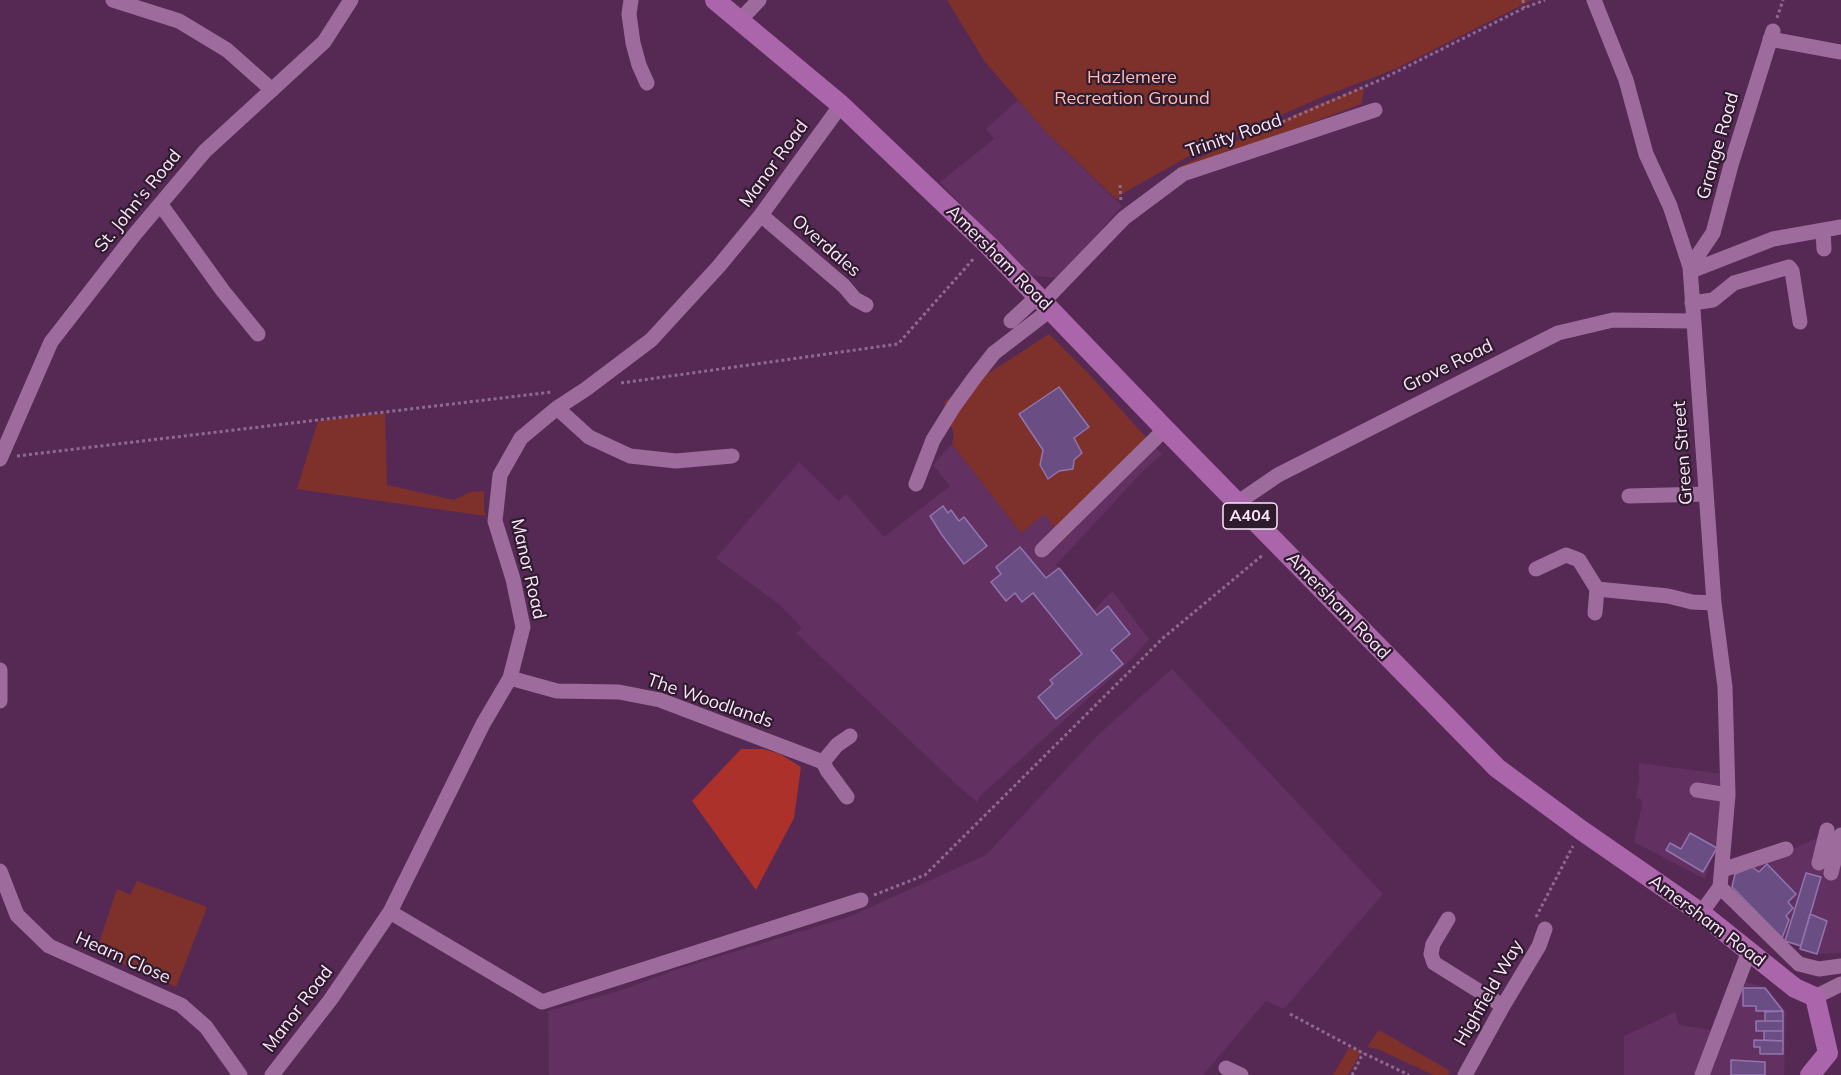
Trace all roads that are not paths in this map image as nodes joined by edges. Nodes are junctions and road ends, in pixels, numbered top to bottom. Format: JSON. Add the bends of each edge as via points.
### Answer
{"nodes":[{"id":1,"x":113,"y":0,"type":"edge"},
{"id":2,"x":351,"y":0,"type":"edge"},
{"id":3,"x":631,"y":0,"type":"edge"},
{"id":4,"x":715,"y":0,"type":"edge"},
{"id":5,"x":759,"y":0,"type":"edge"},
{"id":6,"x":1594,"y":0,"type":"edge"},
{"id":7,"x":740,"y":20,"type":"junction"},
{"id":8,"x":1841,"y":52,"type":"edge"},
{"id":9,"x":647,"y":83,"type":"dead end"},
{"id":10,"x":272,"y":90,"type":"junction"},
{"id":11,"x":841,"y":105,"type":"junction"},
{"id":12,"x":1375,"y":110,"type":"dead end"},
{"id":13,"x":161,"y":205,"type":"junction"},
{"id":14,"x":761,"y":215,"type":"junction"},
{"id":15,"x":1841,"y":227,"type":"edge"},
{"id":16,"x":1823,"y":230,"type":"junction"},
{"id":17,"x":1824,"y":249,"type":"dead end"},
{"id":18,"x":1691,"y":269,"type":"junction"},
{"id":19,"x":1043,"y":303,"type":"junction"},
{"id":20,"x":1692,"y":303,"type":"junction"},
{"id":21,"x":866,"y":304,"type":"dead end"},
{"id":22,"x":1011,"y":321,"type":"dead end"},
{"id":23,"x":1693,"y":321,"type":"junction"},
{"id":24,"x":1800,"y":322,"type":"dead end"},
{"id":25,"x":258,"y":334,"type":"dead end"},
{"id":26,"x":557,"y":408,"type":"junction"},
{"id":27,"x":1165,"y":429,"type":"junction"},
{"id":28,"x":732,"y":456,"type":"dead end"},
{"id":29,"x":1,"y":457,"type":"edge"},
{"id":30,"x":916,"y":484,"type":"dead end"},
{"id":31,"x":1706,"y":494,"type":"junction"},
{"id":32,"x":1629,"y":496,"type":"dead end"},
{"id":33,"x":1237,"y":503,"type":"junction"},
{"id":34,"x":1042,"y":550,"type":"dead end"},
{"id":35,"x":1536,"y":569,"type":"dead end"},
{"id":36,"x":1597,"y":589,"type":"junction"},
{"id":37,"x":1714,"y":603,"type":"junction"},
{"id":38,"x":1595,"y":613,"type":"dead end"},
{"id":39,"x":0,"y":670,"type":"edge"},
{"id":40,"x":510,"y":678,"type":"junction"},
{"id":41,"x":0,"y":701,"type":"edge"},
{"id":42,"x":850,"y":736,"type":"dead end"},
{"id":43,"x":823,"y":762,"type":"junction"},
{"id":44,"x":1697,"y":790,"type":"dead end"},
{"id":45,"x":1728,"y":795,"type":"junction"},
{"id":46,"x":847,"y":797,"type":"dead end"},
{"id":47,"x":1833,"y":831,"type":"edge"},
{"id":48,"x":1786,"y":849,"type":"dead end"},
{"id":49,"x":1825,"y":868,"type":"dead end"},
{"id":50,"x":1722,"y":870,"type":"junction"},
{"id":51,"x":0,"y":871,"type":"edge"},
{"id":52,"x":1720,"y":886,"type":"junction"},
{"id":53,"x":861,"y":900,"type":"road end"},
{"id":54,"x":390,"y":912,"type":"junction"},
{"id":55,"x":1701,"y":913,"type":"junction"},
{"id":56,"x":1448,"y":919,"type":"dead end"},
{"id":57,"x":1545,"y":929,"type":"road end"},
{"id":58,"x":1749,"y":951,"type":"junction"},
{"id":59,"x":1841,"y":966,"type":"edge"},
{"id":60,"x":1841,"y":984,"type":"edge"},
{"id":61,"x":1815,"y":997,"type":"junction"},
{"id":62,"x":1503,"y":1006,"type":"junction"},
{"id":63,"x":1837,"y":1052,"type":"edge"},
{"id":64,"x":1226,"y":1068,"type":"dead end"},
{"id":65,"x":240,"y":1075,"type":"edge"},
{"id":66,"x":272,"y":1075,"type":"edge"},
{"id":67,"x":1241,"y":1075,"type":"edge"},
{"id":68,"x":1465,"y":1075,"type":"edge"},
{"id":69,"x":1702,"y":1075,"type":"edge"},
{"id":70,"x":1810,"y":1075,"type":"edge"}],
"edges":[{"from":1,"to":10,"type":"street","via":[[179,21],[227,50]]},
{"from":2,"to":10,"type":"street","name":"St. John's Road","via":[[324,42]]},
{"from":3,"to":9,"type":"street","via":[[633,43]]},
{"from":4,"to":7,"type":"main road","name":"Amersham Road","number":"A404"},
{"from":5,"to":7,"type":"street"},
{"from":6,"to":18,"type":"street","name":"Green Street","via":[[1626,80],[1646,154],[1670,206]]},
{"from":7,"to":11,"type":"main road","name":"Amersham Road","number":"A404"},
{"from":8,"to":18,"type":"street","name":"Grange Road","via":[[1772,35],[1713,233]]},
{"from":10,"to":13,"type":"street","name":"St. John's Road","via":[[205,151]]},
{"from":11,"to":14,"type":"street","name":"Manor Road"},
{"from":11,"to":19,"type":"main road","name":"Amersham Road","number":"A404"},
{"from":12,"to":19,"type":"street","name":"Trinity Road","via":[[1183,174],[1123,211]]},
{"from":13,"to":25,"type":"street"},
{"from":13,"to":29,"type":"street","name":"St. John's Road","via":[[51,342]]},
{"from":14,"to":21,"type":"street","name":"Overdales","via":[[844,285],[855,299]]},
{"from":14,"to":26,"type":"street","name":"Manor Road","via":[[651,340]]},
{"from":15,"to":16,"type":"street"},
{"from":16,"to":17,"type":"street"},
{"from":16,"to":18,"type":"street","via":[[1773,239]]},
{"from":18,"to":20,"type":"street","name":"Green Street"},
{"from":19,"to":22,"type":"street"},
{"from":19,"to":27,"type":"main road","name":"Amersham Road","number":"A404"},
{"from":19,"to":30,"type":"street","via":[[994,353],[954,406],[933,440]]},
{"from":20,"to":23,"type":"street","name":"Green Street"},
{"from":20,"to":24,"type":"street","via":[[1713,300],[1734,283],[1789,267]]},
{"from":23,"to":31,"type":"street","name":"Green Street"},
{"from":23,"to":33,"type":"street","name":"Grove Road","via":[[1613,320],[1558,333],[1285,471]]},
{"from":26,"to":28,"type":"street","via":[[589,437],[630,456],[676,461]]},
{"from":26,"to":40,"type":"street","name":"Manor Road","via":[[521,438],[500,475],[495,521],[523,627]]},
{"from":27,"to":33,"type":"main road","name":"Amersham Road","number":"A404"},
{"from":27,"to":34,"type":"street"},
{"from":31,"to":32,"type":"street"},
{"from":31,"to":37,"type":"street","name":"Green Street"},
{"from":33,"to":55,"type":"main road","name":"Amersham Road","number":"A404","via":[[1497,768]]},
{"from":35,"to":36,"type":"street","via":[[1566,555],[1579,560]]},
{"from":36,"to":37,"type":"street"},
{"from":36,"to":38,"type":"street"},
{"from":37,"to":45,"type":"street","name":"Green Street","via":[[1725,687]]},
{"from":39,"to":41,"type":"street"},
{"from":40,"to":43,"type":"street","name":"The Woodlands","via":[[557,691],[619,692],[660,700]]},
{"from":40,"to":54,"type":"street","name":"Manor Road"},
{"from":42,"to":43,"type":"street"},
{"from":43,"to":46,"type":"street"},
{"from":44,"to":45,"type":"street"},
{"from":45,"to":50,"type":"street","name":"Green Street"},
{"from":47,"to":49,"type":"street"},
{"from":48,"to":50,"type":"street"},
{"from":50,"to":52,"type":"street","name":"Green Street"},
{"from":51,"to":65,"type":"street","name":"Hearn Close","via":[[17,915],[49,946],[181,1005],[206,1027]]},
{"from":52,"to":55,"type":"street","name":"Green Street"},
{"from":52,"to":59,"type":"street","via":[[1799,964],[1819,969]]},
{"from":53,"to":54,"type":"street","via":[[542,1002]]},
{"from":54,"to":66,"type":"street","name":"Manor Road","via":[[332,999]]},
{"from":55,"to":58,"type":"main road","name":"Amersham Road","number":"A404"},
{"from":56,"to":62,"type":"street","via":[[1433,944],[1434,963]]},
{"from":57,"to":62,"type":"street","name":"Highfield Way"},
{"from":58,"to":61,"type":"main road","name":"Amersham Road","number":"A404","via":[[1795,988]]},
{"from":58,"to":69,"type":"street"},
{"from":60,"to":61,"type":"street"},
{"from":61,"to":63,"type":"main road"},
{"from":62,"to":68,"type":"street","name":"Highfield Way"},
{"from":63,"to":70,"type":"main road"},
{"from":64,"to":67,"type":"street"}]}
